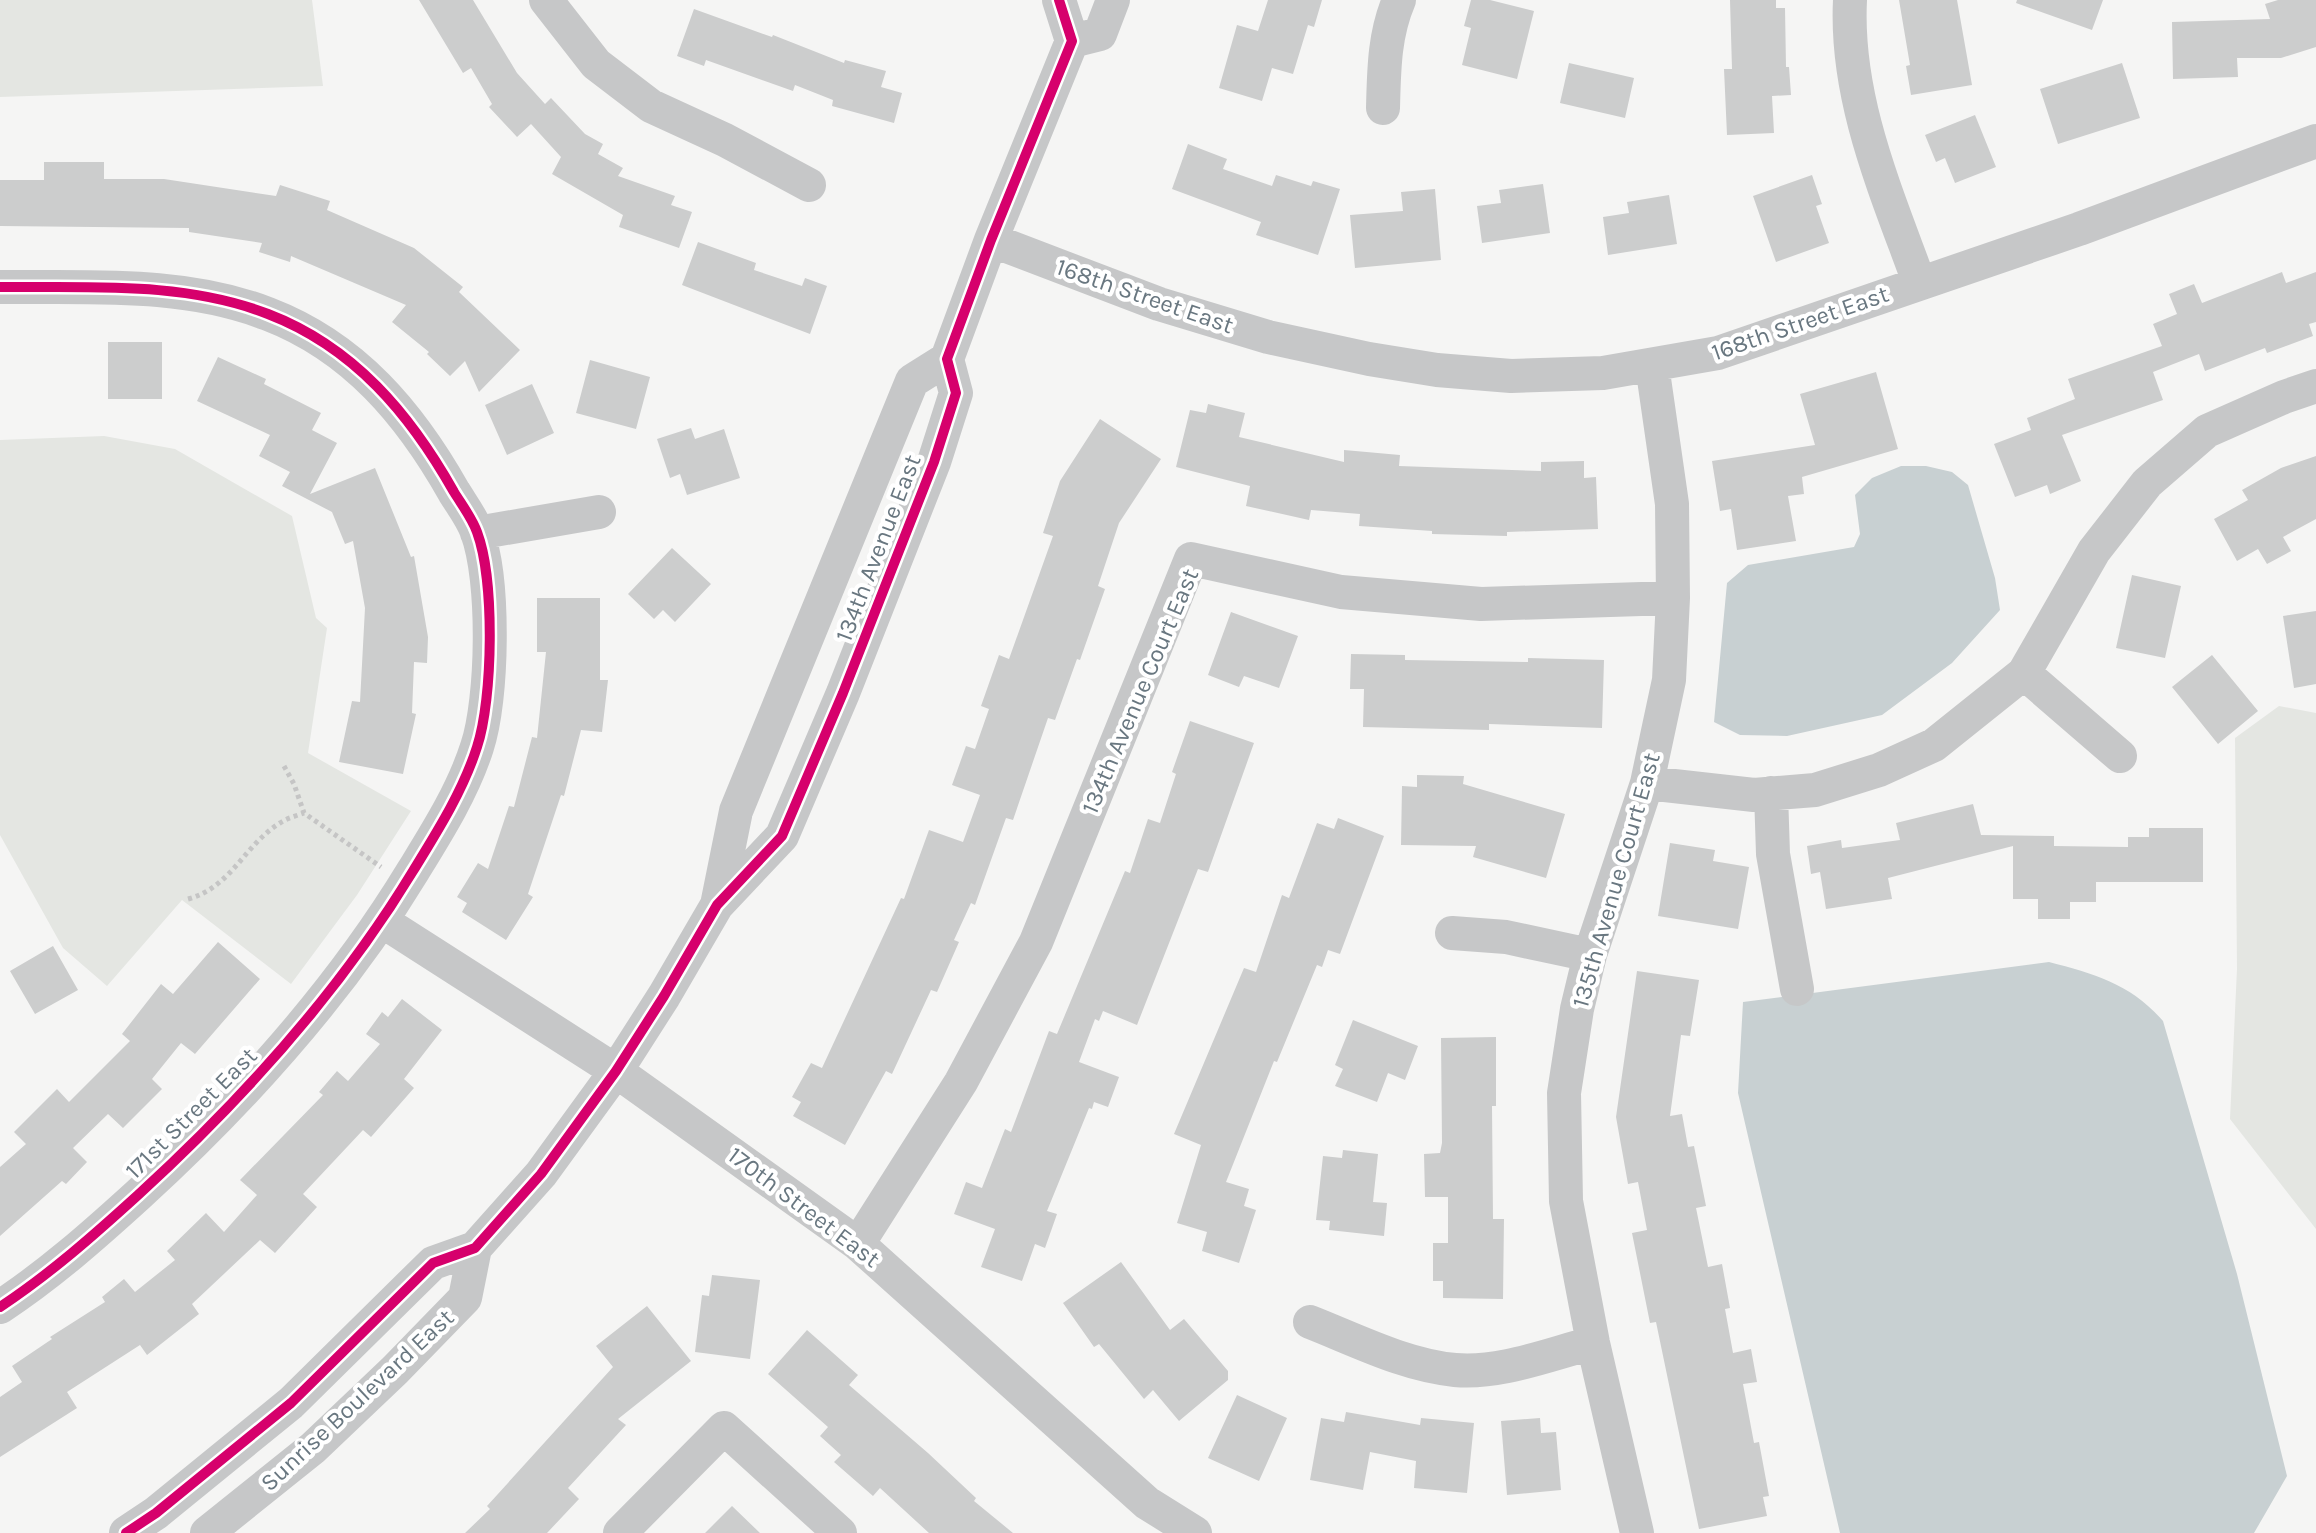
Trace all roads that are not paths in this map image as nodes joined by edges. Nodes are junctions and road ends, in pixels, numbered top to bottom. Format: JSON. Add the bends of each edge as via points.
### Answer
{"nodes":[{"id":1,"x":546,"y":0,"type":"edge"},
{"id":2,"x":1059,"y":0,"type":"edge"},
{"id":3,"x":1113,"y":0,"type":"edge"},
{"id":4,"x":1399,"y":0,"type":"edge"},
{"id":5,"x":1850,"y":0,"type":"edge"},
{"id":6,"x":1072,"y":41,"type":"junction"},
{"id":7,"x":1383,"y":108,"type":"dead end"},
{"id":8,"x":2316,"y":141,"type":"edge"},
{"id":9,"x":809,"y":185,"type":"dead end"},
{"id":10,"x":991,"y":240,"type":"junction"},
{"id":11,"x":1919,"y":282,"type":"junction"},
{"id":12,"x":0,"y":287,"type":"edge"},
{"id":13,"x":947,"y":359,"type":"junction"},
{"id":14,"x":1652,"y":365,"type":"junction"},
{"id":15,"x":2316,"y":386,"type":"edge"},
{"id":16,"x":599,"y":512,"type":"dead end"},
{"id":17,"x":477,"y":533,"type":"junction"},
{"id":18,"x":1673,"y":598,"type":"junction"},
{"id":19,"x":2024,"y":673,"type":"junction"},
{"id":20,"x":2120,"y":756,"type":"dead end"},
{"id":21,"x":1647,"y":783,"type":"junction"},
{"id":22,"x":1771,"y":793,"type":"junction"},
{"id":23,"x":717,"y":905,"type":"junction"},
{"id":24,"x":382,"y":921,"type":"junction"},
{"id":25,"x":1452,"y":933,"type":"dead end"},
{"id":26,"x":1590,"y":955,"type":"junction"},
{"id":27,"x":1797,"y":989,"type":"dead end"},
{"id":28,"x":616,"y":1071,"type":"junction"},
{"id":29,"x":858,"y":1244,"type":"junction"},
{"id":30,"x":475,"y":1248,"type":"junction"},
{"id":31,"x":0,"y":1307,"type":"edge"},
{"id":32,"x":1310,"y":1322,"type":"dead end"},
{"id":33,"x":1593,"y":1343,"type":"junction"},
{"id":34,"x":126,"y":1533,"type":"edge"},
{"id":35,"x":207,"y":1533,"type":"edge"},
{"id":36,"x":620,"y":1533,"type":"edge"},
{"id":37,"x":840,"y":1533,"type":"edge"},
{"id":38,"x":1195,"y":1533,"type":"edge"},
{"id":39,"x":1637,"y":1533,"type":"edge"}],
"edges":[{"from":1,"to":9,"type":"street","via":[[596,64],[651,106]]},
{"from":2,"to":6,"type":"street"},
{"from":3,"to":6,"type":"street","via":[[1100,34]]},
{"from":4,"to":7,"type":"street","via":[[1389,22]]},
{"from":5,"to":11,"type":"street","via":[[1850,53],[1870,148]]},
{"from":6,"to":10,"type":"street"},
{"from":8,"to":11,"type":"street","name":"168th Street East"},
{"from":10,"to":13,"type":"street"},
{"from":10,"to":14,"type":"street","name":"168th Street East","via":[[1159,304],[1268,337],[1369,359],[1511,376],[1603,373]]},
{"from":11,"to":14,"type":"street","name":"168th Street East","via":[[1718,353]]},
{"from":12,"to":17,"type":"street","name":"171st Street East","via":[[189,293],[268,313],[322,339],[386,394],[416,431]]},
{"from":13,"to":23,"type":"street","name":"134th Avenue East","via":[[912,381],[736,811]]},
{"from":13,"to":23,"type":"street","name":"134th Avenue East","via":[[956,393],[843,693],[782,836]]},
{"from":14,"to":18,"type":"street","name":"135th Avenue Court East","via":[[1672,504]]},
{"from":15,"to":19,"type":"street","via":[[2207,431],[2147,483],[2094,551]]},
{"from":16,"to":17,"type":"street"},
{"from":17,"to":24,"type":"street","name":"171st Street East","via":[[488,587],[489,670],[478,743],[437,831]]},
{"from":18,"to":21,"type":"street","name":"135th Avenue Court East","via":[[1669,680]]},
{"from":18,"to":29,"type":"street","name":"134th Avenue Court East","via":[[1481,604],[1341,592],[1191,559],[1036,942],[961,1082]]},
{"from":19,"to":20,"type":"street"},
{"from":19,"to":22,"type":"street","via":[[1934,745],[1815,790]]},
{"from":21,"to":22,"type":"street"},
{"from":21,"to":26,"type":"street","name":"135th Avenue Court East"},
{"from":22,"to":27,"type":"street","via":[[1773,854]]},
{"from":23,"to":28,"type":"street","name":"134th Avenue East"},
{"from":24,"to":28,"type":"street","name":"170th Street East"},
{"from":24,"to":31,"type":"street","name":"171st Street East","via":[[301,1028],[184,1153],[84,1244]]},
{"from":25,"to":26,"type":"street","via":[[1506,937]]},
{"from":26,"to":33,"type":"street","name":"135th Avenue Court East","via":[[1564,1093],[1566,1201]]},
{"from":28,"to":29,"type":"street","name":"170th Street East"},
{"from":28,"to":30,"type":"street","name":"Sunrise Boulevard East","via":[[541,1174]]},
{"from":29,"to":38,"type":"street","name":"170th Street East","via":[[1147,1503]]},
{"from":30,"to":34,"type":"street","name":"Sunrise Boulevard East","via":[[433,1263],[291,1403]]},
{"from":30,"to":35,"type":"street","name":"Sunrise Boulevard East","via":[[465,1298],[313,1448]]},
{"from":32,"to":33,"type":"street","via":[[1415,1363],[1457,1370],[1502,1367]]},
{"from":33,"to":39,"type":"street","name":"135th Avenue Court East"},
{"from":36,"to":37,"type":"street","via":[[724,1428]]}]}
